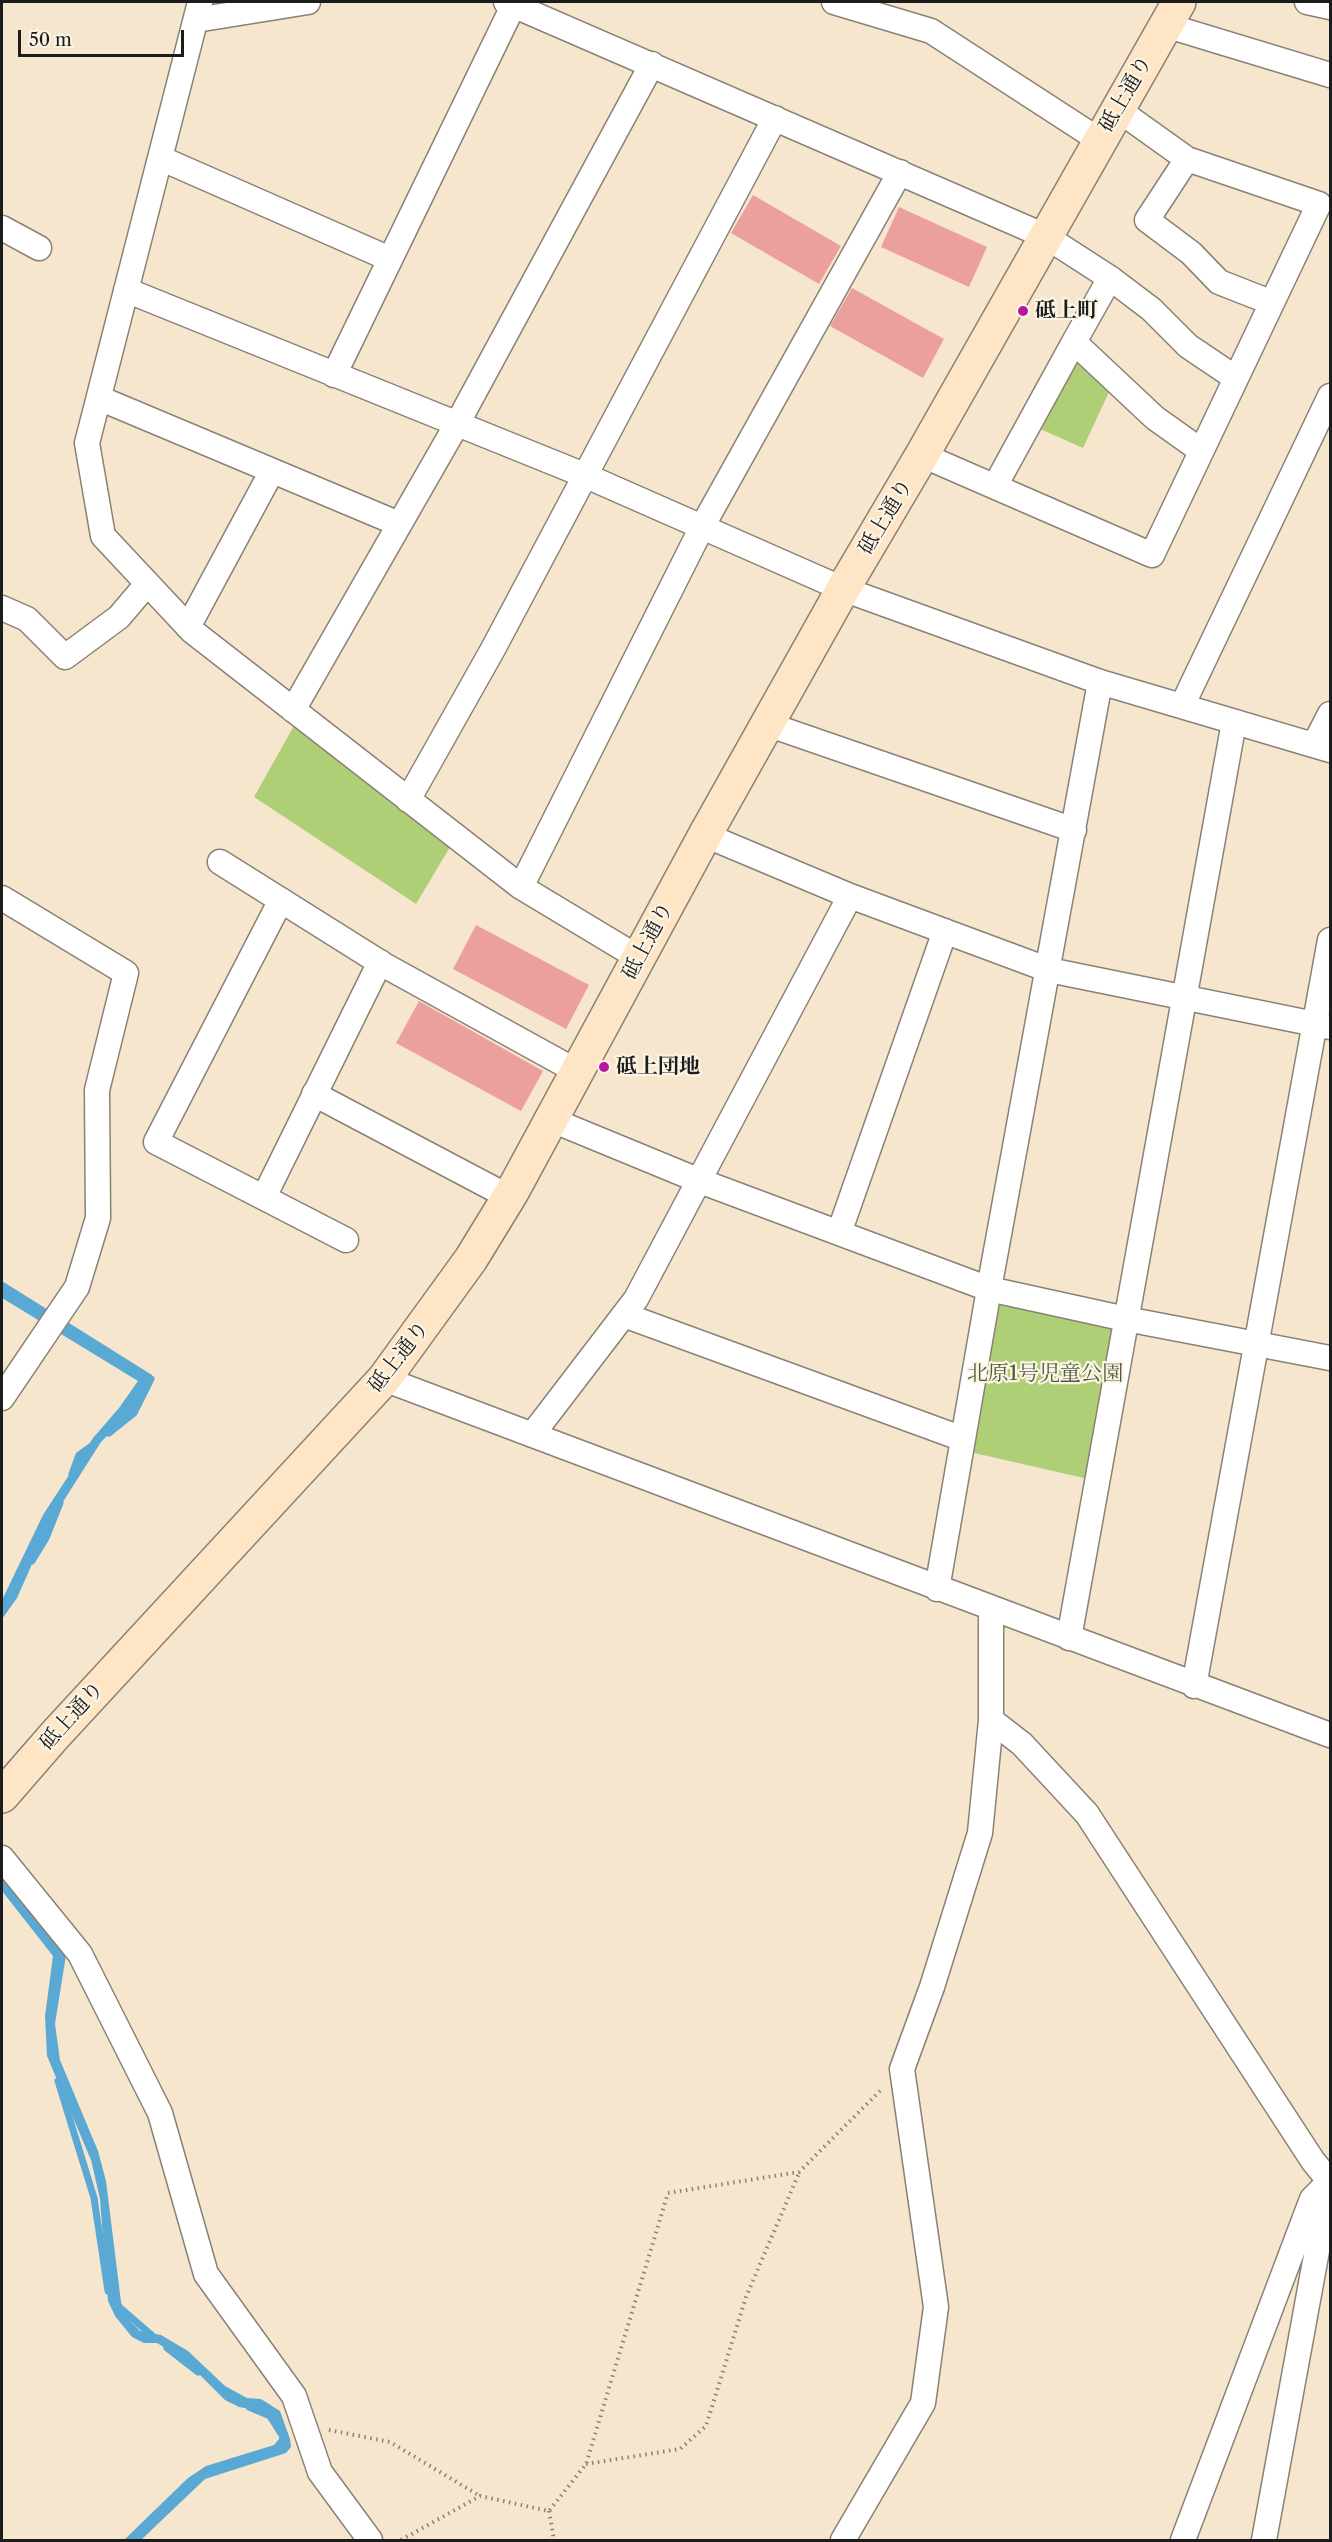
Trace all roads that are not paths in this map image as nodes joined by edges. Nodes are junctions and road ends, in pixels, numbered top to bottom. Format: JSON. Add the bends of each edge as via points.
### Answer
{"nodes":[{"id":1,"x":308,"y":2,"type":"edge"},
{"id":2,"x":512,"y":2,"type":"edge"},
{"id":3,"x":834,"y":2,"type":"edge"},
{"id":4,"x":1307,"y":2,"type":"edge"},
{"id":5,"x":1330,"y":7,"type":"edge"},
{"id":6,"x":198,"y":11,"type":"edge"},
{"id":7,"x":1172,"y":13,"type":"edge"},
{"id":8,"x":652,"y":64,"type":"junction"},
{"id":9,"x":1330,"y":75,"type":"edge"},
{"id":10,"x":1117,"y":109,"type":"junction"},
{"id":11,"x":775,"y":118,"type":"junction"},
{"id":12,"x":1099,"y":140,"type":"junction"},
{"id":13,"x":160,"y":158,"type":"junction"},
{"id":14,"x":1187,"y":159,"type":"junction"},
{"id":15,"x":900,"y":172,"type":"junction"},
{"id":16,"x":2,"y":228,"type":"edge"},
{"id":17,"x":1045,"y":236,"type":"junction"},
{"id":18,"x":39,"y":248,"type":"dead end"},
{"id":19,"x":390,"y":259,"type":"junction"},
{"id":20,"x":1110,"y":278,"type":"junction"},
{"id":21,"x":126,"y":290,"type":"junction"},
{"id":22,"x":1270,"y":302,"type":"junction"},
{"id":23,"x":1074,"y":342,"type":"junction"},
{"id":24,"x":334,"y":375,"type":"junction"},
{"id":25,"x":1234,"y":377,"type":"junction"},
{"id":26,"x":1330,"y":396,"type":"edge"},
{"id":27,"x":99,"y":398,"type":"junction"},
{"id":28,"x":457,"y":424,"type":"junction"},
{"id":29,"x":1200,"y":450,"type":"junction"},
{"id":30,"x":922,"y":454,"type":"junction"},
{"id":31,"x":272,"y":471,"type":"junction"},
{"id":32,"x":584,"y":475,"type":"junction"},
{"id":33,"x":995,"y":486,"type":"junction"},
{"id":34,"x":399,"y":524,"type":"junction"},
{"id":35,"x":702,"y":527,"type":"junction"},
{"id":36,"x":147,"y":584,"type":"junction"},
{"id":37,"x":843,"y":589,"type":"junction"},
{"id":38,"x":2,"y":608,"type":"edge"},
{"id":39,"x":188,"y":627,"type":"junction"},
{"id":40,"x":1100,"y":682,"type":"junction"},
{"id":41,"x":1182,"y":706,"type":"junction"},
{"id":42,"x":293,"y":710,"type":"junction"},
{"id":43,"x":1330,"y":714,"type":"edge"},
{"id":44,"x":1234,"y":722,"type":"junction"},
{"id":45,"x":767,"y":724,"type":"junction"},
{"id":46,"x":1322,"y":748,"type":"edge"},
{"id":47,"x":408,"y":800,"type":"junction"},
{"id":48,"x":1074,"y":830,"type":"junction"},
{"id":49,"x":705,"y":835,"type":"junction"},
{"id":50,"x":220,"y":862,"type":"dead end"},
{"id":51,"x":521,"y":887,"type":"junction"},
{"id":52,"x":850,"y":896,"type":"junction"},
{"id":53,"x":2,"y":898,"type":"edge"},
{"id":54,"x":281,"y":900,"type":"junction"},
{"id":55,"x":945,"y":931,"type":"junction"},
{"id":56,"x":1330,"y":940,"type":"edge"},
{"id":57,"x":639,"y":958,"type":"junction"},
{"id":58,"x":380,"y":962,"type":"junction"},
{"id":59,"x":1049,"y":970,"type":"junction"},
{"id":60,"x":1182,"y":997,"type":"junction"},
{"id":61,"x":1323,"y":1025,"type":"edge"},
{"id":62,"x":578,"y":1072,"type":"junction"},
{"id":63,"x":315,"y":1094,"type":"junction"},
{"id":64,"x":552,"y":1120,"type":"junction"},
{"id":65,"x":700,"y":1180,"type":"junction"},
{"id":66,"x":264,"y":1197,"type":"junction"},
{"id":67,"x":509,"y":1197,"type":"junction"},
{"id":68,"x":839,"y":1233,"type":"junction"},
{"id":69,"x":346,"y":1240,"type":"dead end"},
{"id":70,"x":989,"y":1289,"type":"junction"},
{"id":71,"x":624,"y":1315,"type":"junction"},
{"id":72,"x":1126,"y":1320,"type":"junction"},
{"id":73,"x":1259,"y":1343,"type":"junction"},
{"id":74,"x":1330,"y":1358,"type":"edge"},
{"id":75,"x":384,"y":1379,"type":"junction"},
{"id":76,"x":2,"y":1398,"type":"edge"},
{"id":77,"x":532,"y":1435,"type":"junction"},
{"id":78,"x":963,"y":1439,"type":"junction"},
{"id":79,"x":937,"y":1589,"type":"junction"},
{"id":80,"x":991,"y":1609,"type":"junction"},
{"id":81,"x":1069,"y":1638,"type":"junction"},
{"id":82,"x":1194,"y":1686,"type":"junction"},
{"id":83,"x":991,"y":1720,"type":"junction"},
{"id":84,"x":1330,"y":1733,"type":"edge"},
{"id":85,"x":2,"y":1796,"type":"edge"},
{"id":86,"x":2,"y":1858,"type":"edge"},
{"id":87,"x":1330,"y":2181,"type":"edge"},
{"id":88,"x":370,"y":2541,"type":"edge"},
{"id":89,"x":843,"y":2541,"type":"edge"},
{"id":90,"x":1183,"y":2541,"type":"edge"},
{"id":91,"x":1264,"y":2541,"type":"edge"}],
"edges":[{"from":1,"to":6,"type":"street"},
{"from":2,"to":8,"type":"street"},
{"from":2,"to":19,"type":"street"},
{"from":3,"to":12,"type":"street","via":[[931,31]]},
{"from":4,"to":5,"type":"street"},
{"from":6,"to":13,"type":"street"},
{"from":7,"to":9,"type":"street"},
{"from":7,"to":10,"type":"street","name":"砥上通り"},
{"from":8,"to":11,"type":"street"},
{"from":8,"to":28,"type":"street"},
{"from":10,"to":12,"type":"street","name":"砥上通り"},
{"from":10,"to":14,"type":"street"},
{"from":11,"to":15,"type":"street"},
{"from":11,"to":32,"type":"street"},
{"from":12,"to":17,"type":"street","name":"砥上通り"},
{"from":13,"to":19,"type":"street"},
{"from":13,"to":21,"type":"street"},
{"from":14,"to":22,"type":"street","via":[[1147,220],[1191,253],[1220,282]]},
{"from":14,"to":22,"type":"street","via":[[1318,204]]},
{"from":15,"to":17,"type":"street"},
{"from":15,"to":35,"type":"street"},
{"from":16,"to":18,"type":"street"},
{"from":17,"to":20,"type":"street"},
{"from":17,"to":30,"type":"street","name":"砥上通り"},
{"from":19,"to":24,"type":"street"},
{"from":20,"to":23,"type":"street"},
{"from":20,"to":25,"type":"street","via":[[1151,309],[1188,346]]},
{"from":21,"to":24,"type":"street"},
{"from":21,"to":27,"type":"street"},
{"from":22,"to":25,"type":"street"},
{"from":23,"to":29,"type":"street","via":[[1155,418]]},
{"from":23,"to":33,"type":"street"},
{"from":24,"to":28,"type":"street"},
{"from":25,"to":29,"type":"street"},
{"from":26,"to":41,"type":"street"},
{"from":27,"to":31,"type":"street"},
{"from":27,"to":36,"type":"street","via":[[87,443],[103,536]]},
{"from":28,"to":32,"type":"street"},
{"from":28,"to":34,"type":"street"},
{"from":29,"to":33,"type":"street","via":[[1152,555]]},
{"from":30,"to":33,"type":"street"},
{"from":30,"to":37,"type":"street","name":"砥上通り"},
{"from":31,"to":34,"type":"street"},
{"from":31,"to":39,"type":"street"},
{"from":32,"to":35,"type":"street"},
{"from":32,"to":47,"type":"street"},
{"from":34,"to":42,"type":"street"},
{"from":35,"to":37,"type":"street"},
{"from":35,"to":51,"type":"street"},
{"from":36,"to":38,"type":"street","via":[[119,617],[65,657],[27,619]]},
{"from":36,"to":39,"type":"street"},
{"from":37,"to":40,"type":"street"},
{"from":37,"to":45,"type":"street","name":"砥上通り"},
{"from":39,"to":42,"type":"street"},
{"from":40,"to":41,"type":"street"},
{"from":40,"to":48,"type":"street"},
{"from":41,"to":44,"type":"street"},
{"from":42,"to":47,"type":"street"},
{"from":43,"to":46,"type":"street"},
{"from":44,"to":46,"type":"street"},
{"from":44,"to":60,"type":"street"},
{"from":45,"to":48,"type":"street"},
{"from":45,"to":49,"type":"street","name":"砥上通り"},
{"from":47,"to":51,"type":"street"},
{"from":48,"to":59,"type":"street"},
{"from":49,"to":52,"type":"street"},
{"from":49,"to":57,"type":"street","name":"砥上通り"},
{"from":50,"to":54,"type":"street"},
{"from":51,"to":57,"type":"street"},
{"from":52,"to":55,"type":"street"},
{"from":52,"to":65,"type":"street"},
{"from":53,"to":76,"type":"street","via":[[126,973],[97,1090],[98,1218],[77,1287]]},
{"from":54,"to":58,"type":"street"},
{"from":54,"to":66,"type":"street","via":[[156,1142]]},
{"from":55,"to":59,"type":"street"},
{"from":55,"to":68,"type":"street"},
{"from":56,"to":61,"type":"street"},
{"from":57,"to":62,"type":"street","name":"砥上通り"},
{"from":58,"to":62,"type":"street"},
{"from":58,"to":63,"type":"street"},
{"from":59,"to":60,"type":"street"},
{"from":59,"to":70,"type":"street"},
{"from":60,"to":61,"type":"street"},
{"from":60,"to":72,"type":"street"},
{"from":61,"to":73,"type":"street"},
{"from":62,"to":64,"type":"street","name":"砥上通り"},
{"from":63,"to":66,"type":"street"},
{"from":63,"to":67,"type":"street"},
{"from":64,"to":65,"type":"street"},
{"from":64,"to":67,"type":"street","name":"砥上通り"},
{"from":65,"to":68,"type":"street"},
{"from":65,"to":71,"type":"street"},
{"from":66,"to":69,"type":"street"},
{"from":67,"to":75,"type":"street","name":"砥上通り","via":[[440,1305]]},
{"from":68,"to":70,"type":"street"},
{"from":70,"to":72,"type":"street"},
{"from":70,"to":78,"type":"street"},
{"from":71,"to":77,"type":"street"},
{"from":71,"to":78,"type":"street"},
{"from":72,"to":73,"type":"street"},
{"from":72,"to":81,"type":"street"},
{"from":73,"to":74,"type":"street"},
{"from":73,"to":82,"type":"street"},
{"from":75,"to":77,"type":"street"},
{"from":75,"to":85,"type":"street","name":"砥上通り"},
{"from":77,"to":79,"type":"street"},
{"from":78,"to":79,"type":"street"},
{"from":79,"to":80,"type":"street"},
{"from":80,"to":81,"type":"street"},
{"from":80,"to":83,"type":"street"},
{"from":81,"to":82,"type":"street"},
{"from":82,"to":84,"type":"street"},
{"from":83,"to":87,"type":"street","via":[[1022,1744],[1087,1814],[1313,2161]]},
{"from":83,"to":89,"type":"street","via":[[980,1833],[903,2069],[936,2307],[923,2403]]},
{"from":86,"to":88,"type":"street","via":[[80,1954],[160,2113],[206,2274],[294,2396],[320,2472]]},
{"from":87,"to":90,"type":"street","via":[[1312,2199]]},
{"from":87,"to":91,"type":"street"}]}
